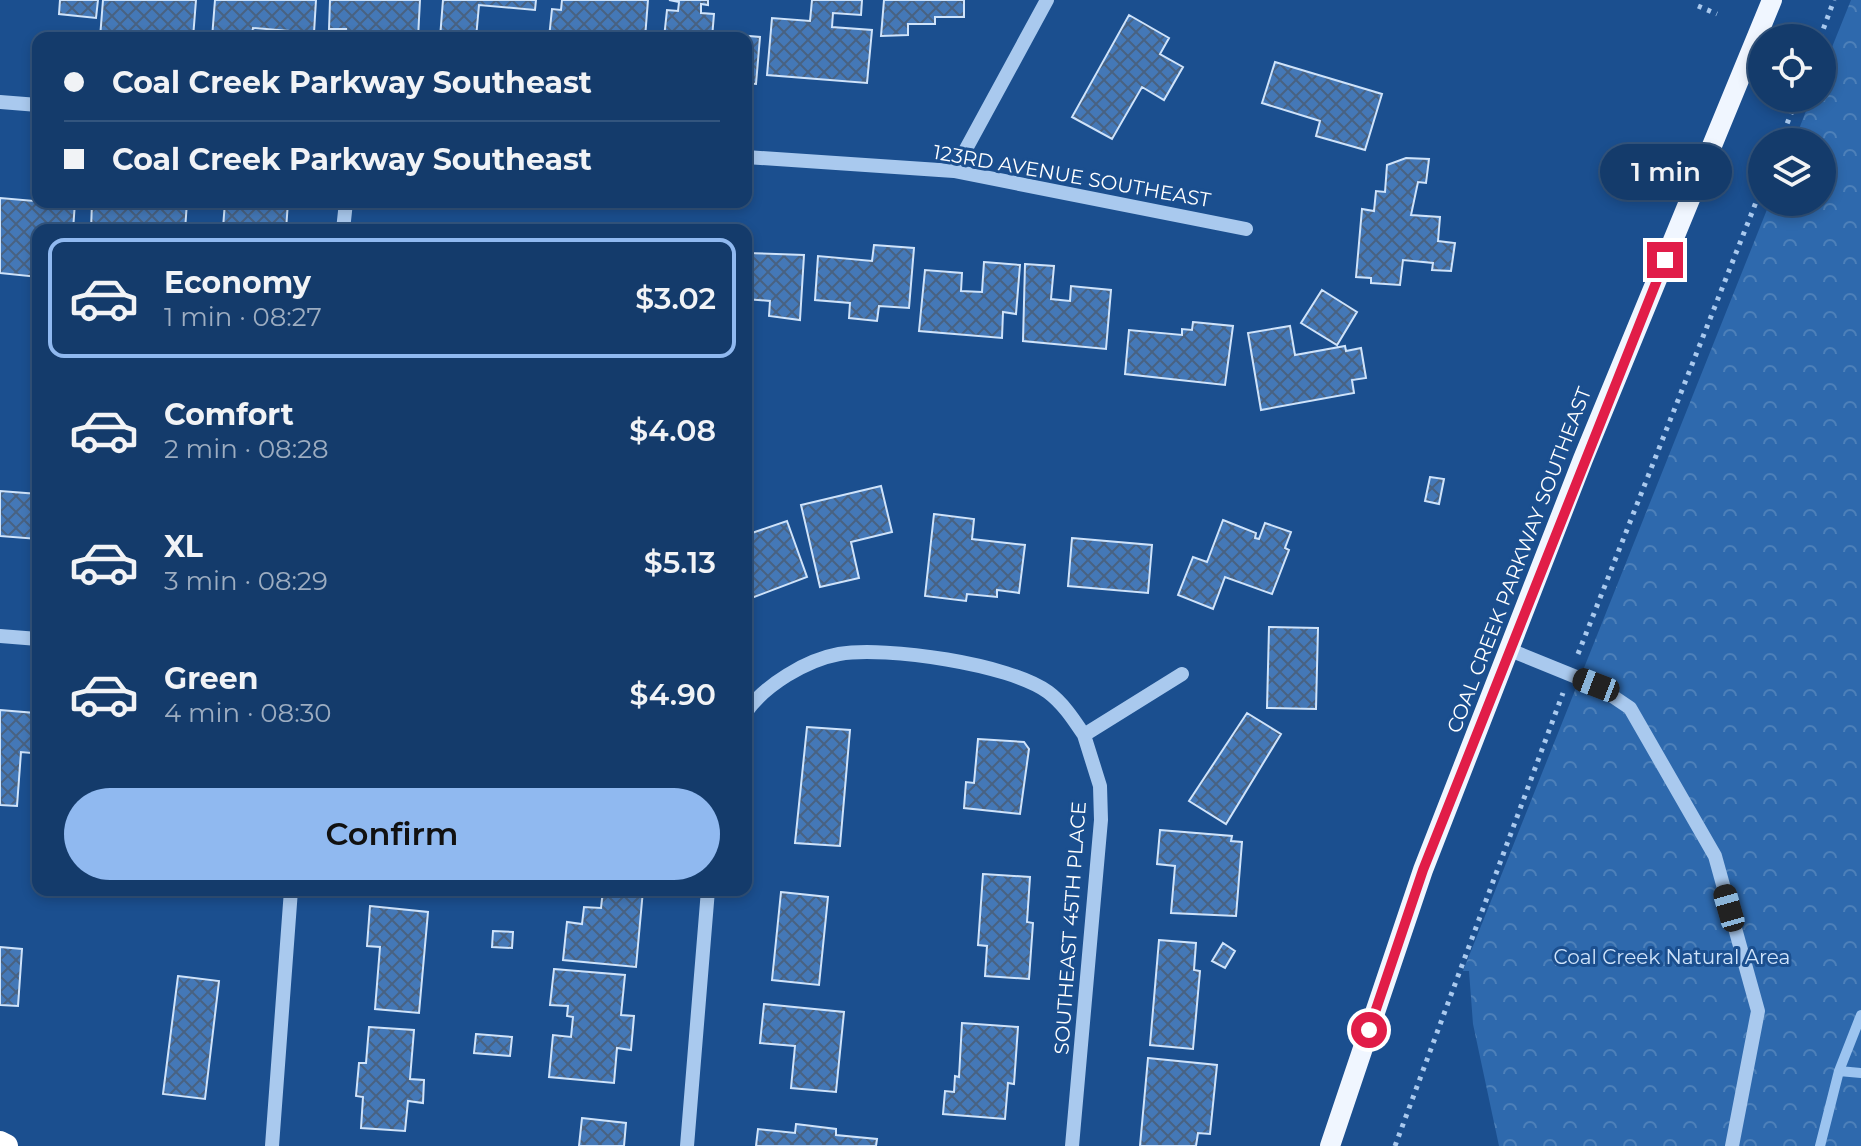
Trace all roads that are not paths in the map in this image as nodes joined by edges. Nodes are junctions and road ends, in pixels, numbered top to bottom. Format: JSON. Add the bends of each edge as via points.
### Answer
{"nodes":[{"id":1,"x":1047,"y":0,"type":"edge"},
{"id":2,"x":1772,"y":0,"type":"edge"},
{"id":3,"x":0,"y":102,"type":"edge"},
{"id":4,"x":32,"y":105,"type":"edge"},
{"id":5,"x":752,"y":157,"type":"edge"},
{"id":6,"x":954,"y":171,"type":"junction"},
{"id":7,"x":1246,"y":229,"type":"dead end"},
{"id":8,"x":0,"y":636,"type":"edge"},
{"id":9,"x":32,"y":639,"type":"edge"},
{"id":10,"x":1510,"y":650,"type":"junction"},
{"id":11,"x":1182,"y":674,"type":"dead end"},
{"id":12,"x":752,"y":707,"type":"edge"},
{"id":13,"x":1084,"y":735,"type":"junction"},
{"id":14,"x":291,"y":896,"type":"edge"},
{"id":15,"x":708,"y":896,"type":"edge"},
{"id":16,"x":0,"y":1143,"type":"edge"},
{"id":17,"x":6,"y":1146,"type":"edge"},
{"id":18,"x":272,"y":1146,"type":"edge"},
{"id":19,"x":687,"y":1146,"type":"edge"},
{"id":20,"x":1072,"y":1146,"type":"edge"},
{"id":21,"x":1330,"y":1146,"type":"edge"},
{"id":22,"x":1732,"y":1146,"type":"edge"}],
"edges":[{"from":1,"to":6,"type":"street"},
{"from":2,"to":10,"type":"main road","name":"COAL CREEK PARKWAY SOUTHEAST"},
{"from":3,"to":4,"type":"street"},
{"from":5,"to":6,"type":"street","name":"123RD AVENUE SOUTHEAST"},
{"from":6,"to":7,"type":"street","name":"123RD AVENUE SOUTHEAST"},
{"from":8,"to":9,"type":"street"},
{"from":10,"to":21,"type":"main road","name":"COAL CREEK PARKWAY SOUTHEAST","via":[[1423,870]]},
{"from":10,"to":22,"type":"street","via":[[1596,685],[1630,708],[1715,856],[1758,1011]]},
{"from":11,"to":13,"type":"street"},
{"from":12,"to":13,"type":"street","via":[[781,680],[812,663],[839,654],[874,652],[1019,676],[1049,692]]},
{"from":13,"to":20,"type":"street","name":"SOUTHEAST 45TH PLACE","via":[[1100,786],[1101,820]]},
{"from":14,"to":18,"type":"street"},
{"from":15,"to":19,"type":"street"},
{"from":16,"to":17,"type":"highway"}]}
